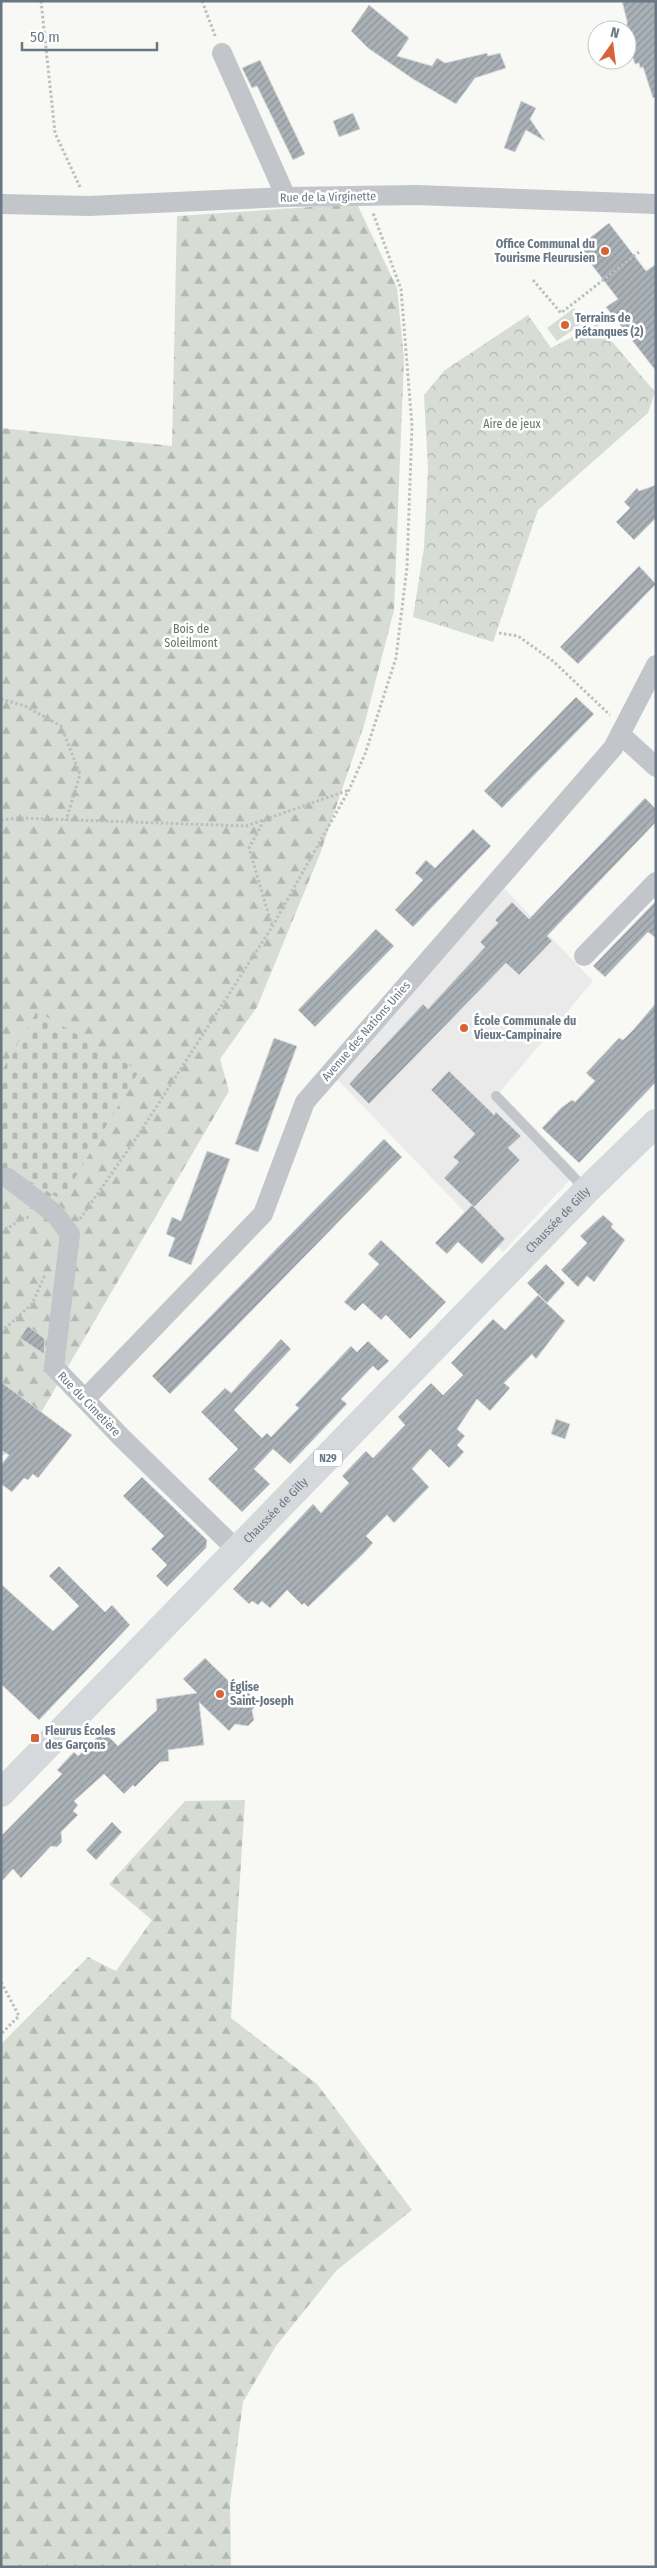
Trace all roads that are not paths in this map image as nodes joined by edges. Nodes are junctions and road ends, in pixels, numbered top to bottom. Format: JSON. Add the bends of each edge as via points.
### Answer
{"nodes":[{"id":1,"x":222,"y":52,"type":"road end"},
{"id":2,"x":286,"y":196,"type":"junction"},
{"id":3,"x":1,"y":204,"type":"edge"},
{"id":4,"x":656,"y":204,"type":"edge"},
{"id":5,"x":656,"y":665,"type":"edge"},
{"id":6,"x":622,"y":731,"type":"junction"},
{"id":7,"x":656,"y":767,"type":"edge"},
{"id":8,"x":656,"y":882,"type":"edge"},
{"id":9,"x":584,"y":956,"type":"dead end"},
{"id":10,"x":496,"y":1096,"type":"dead end"},
{"id":11,"x":656,"y":1123,"type":"edge"},
{"id":12,"x":8,"y":1178,"type":"dead end"},
{"id":13,"x":587,"y":1190,"type":"junction"},
{"id":14,"x":86,"y":1398,"type":"junction"},
{"id":15,"x":238,"y":1551,"type":"junction"},
{"id":16,"x":1,"y":1794,"type":"edge"}],
"edges":[{"from":1,"to":2,"type":"street"},
{"from":2,"to":3,"type":"street","name":"Rue de la Virginette","via":[[89,206]]},
{"from":2,"to":4,"type":"street","name":"Rue de la Virginette","via":[[572,199]]},
{"from":5,"to":6,"type":"street","name":"Avenue des Nations Unies"},
{"from":6,"to":7,"type":"street"},
{"from":6,"to":14,"type":"street","name":"Avenue des Nations Unies","via":[[613,748],[305,1102],[263,1214]]},
{"from":8,"to":9,"type":"street"},
{"from":10,"to":13,"type":"lane"},
{"from":11,"to":13,"type":"main road","name":"Chaussée de Gilly","number":"N29"},
{"from":12,"to":14,"type":"street","name":"Rue du Cimetière","via":[[55,1214],[70,1234],[54,1367]]},
{"from":13,"to":15,"type":"main road","name":"Chaussée de Gilly","number":"N29"},
{"from":14,"to":15,"type":"street","name":"Rue du Cimetière","via":[[122,1438]]},
{"from":15,"to":16,"type":"main road","name":"Chaussée de Gilly","number":"N29"}]}
